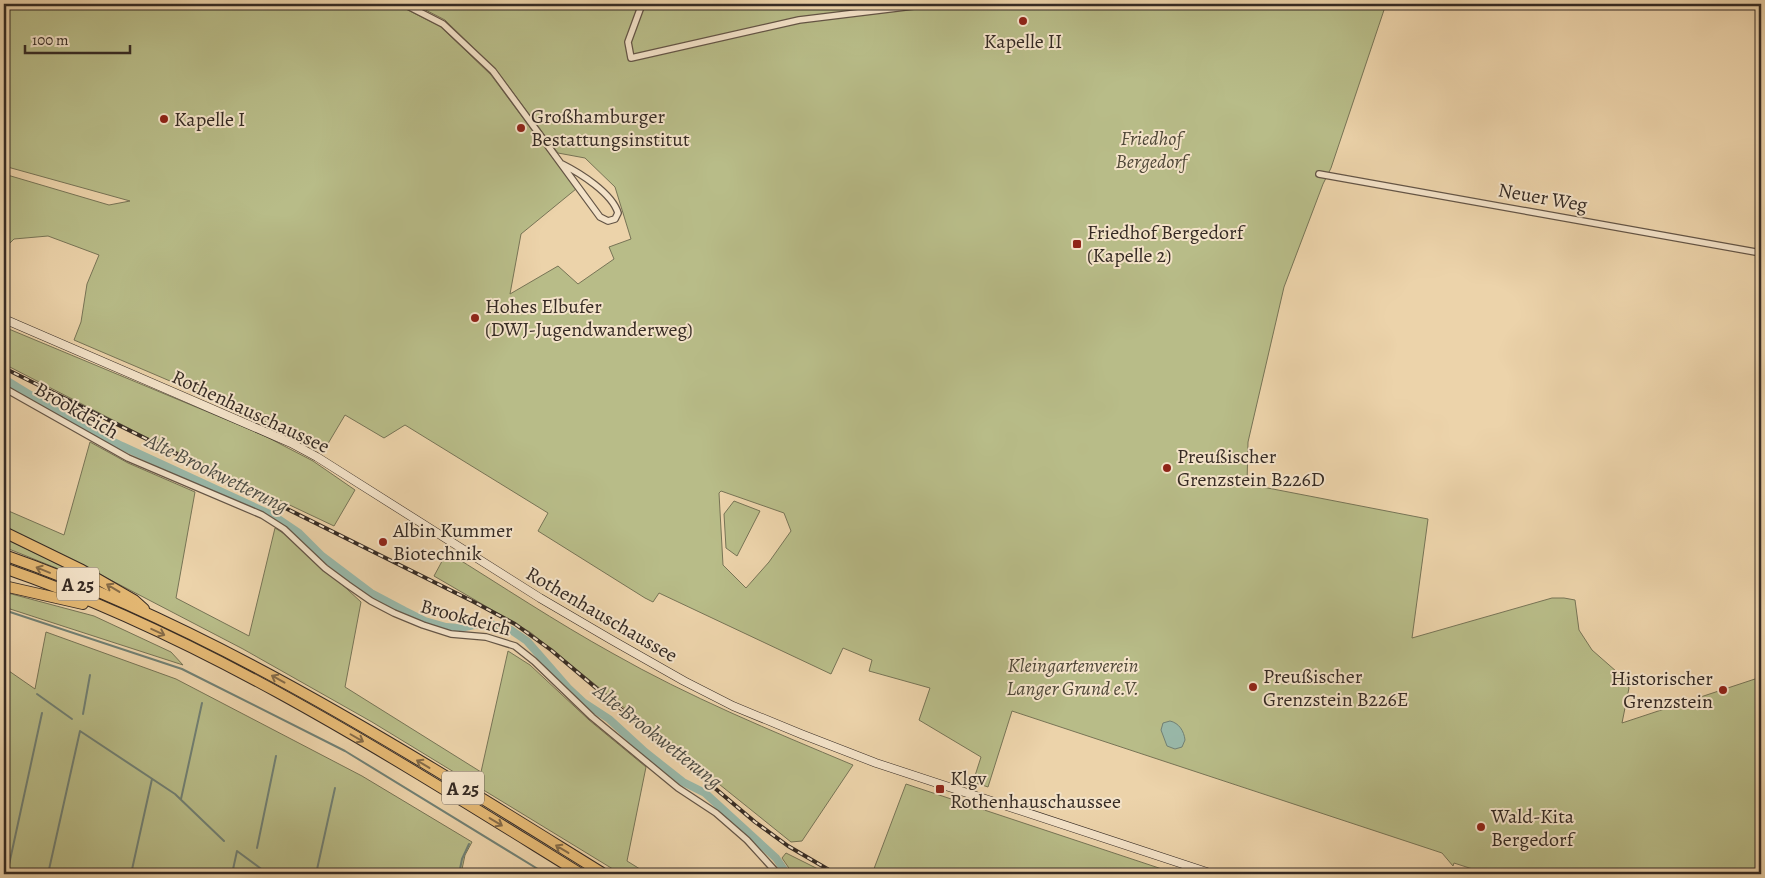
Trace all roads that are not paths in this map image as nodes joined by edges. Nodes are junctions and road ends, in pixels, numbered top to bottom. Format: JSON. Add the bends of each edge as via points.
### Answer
{"nodes":[{"id":1,"x":404,"y":4,"type":"edge"},
{"id":2,"x":642,"y":4,"type":"edge"},
{"id":3,"x":930,"y":4,"type":"edge"},
{"id":4,"x":562,"y":164,"type":"junction"},
{"id":5,"x":1319,"y":174,"type":"dead end"},
{"id":6,"x":1761,"y":253,"type":"edge"},
{"id":7,"x":4,"y":319,"type":"edge"},
{"id":8,"x":4,"y":388,"type":"edge"},
{"id":9,"x":4,"y":532,"type":"edge"},
{"id":10,"x":4,"y":555,"type":"edge"},
{"id":11,"x":4,"y":568,"type":"edge"},
{"id":12,"x":4,"y":586,"type":"edge"},
{"id":13,"x":114,"y":612,"type":"junction"},
{"id":14,"x":152,"y":617,"type":"junction"},
{"id":15,"x":581,"y":874,"type":"edge"},
{"id":16,"x":604,"y":874,"type":"edge"},
{"id":17,"x":778,"y":874,"type":"edge"},
{"id":18,"x":1213,"y":874,"type":"edge"}],
"edges":[{"from":1,"to":4,"type":"street","via":[[443,24],[492,71]]},
{"from":2,"to":3,"type":"street","via":[[628,42],[631,58],[799,20]]},
{"from":4,"to":4,"type":"street","via":[[600,217],[608,221],[615,219],[618,212],[612,201],[580,173]]},
{"from":5,"to":6,"type":"street","name":"Neuer Weg"},
{"from":7,"to":18,"type":"main road","name":"Rothenhauschaussee","via":[[291,443],[540,598],[733,706],[868,760]]},
{"from":8,"to":17,"type":"street","name":"Brookdeich","via":[[128,458],[262,516],[284,529],[348,585],[394,613],[451,634],[486,637],[515,646],[678,788],[716,813]]},
{"from":14,"to":9,"type":"highway","one_way":true,"via":[[134,600],[108,584]]},
{"from":14,"to":10,"type":"highway","number":"A 25","one_way":true},
{"from":11,"to":13,"type":"highway","number":"A 25"},
{"from":12,"to":13,"type":"highway"},
{"from":13,"to":15,"type":"highway","number":"A 25","one_way":true,"via":[[227,666],[360,740]]},
{"from":16,"to":14,"type":"highway","number":"A 25","one_way":true,"via":[[328,708]]}]}
